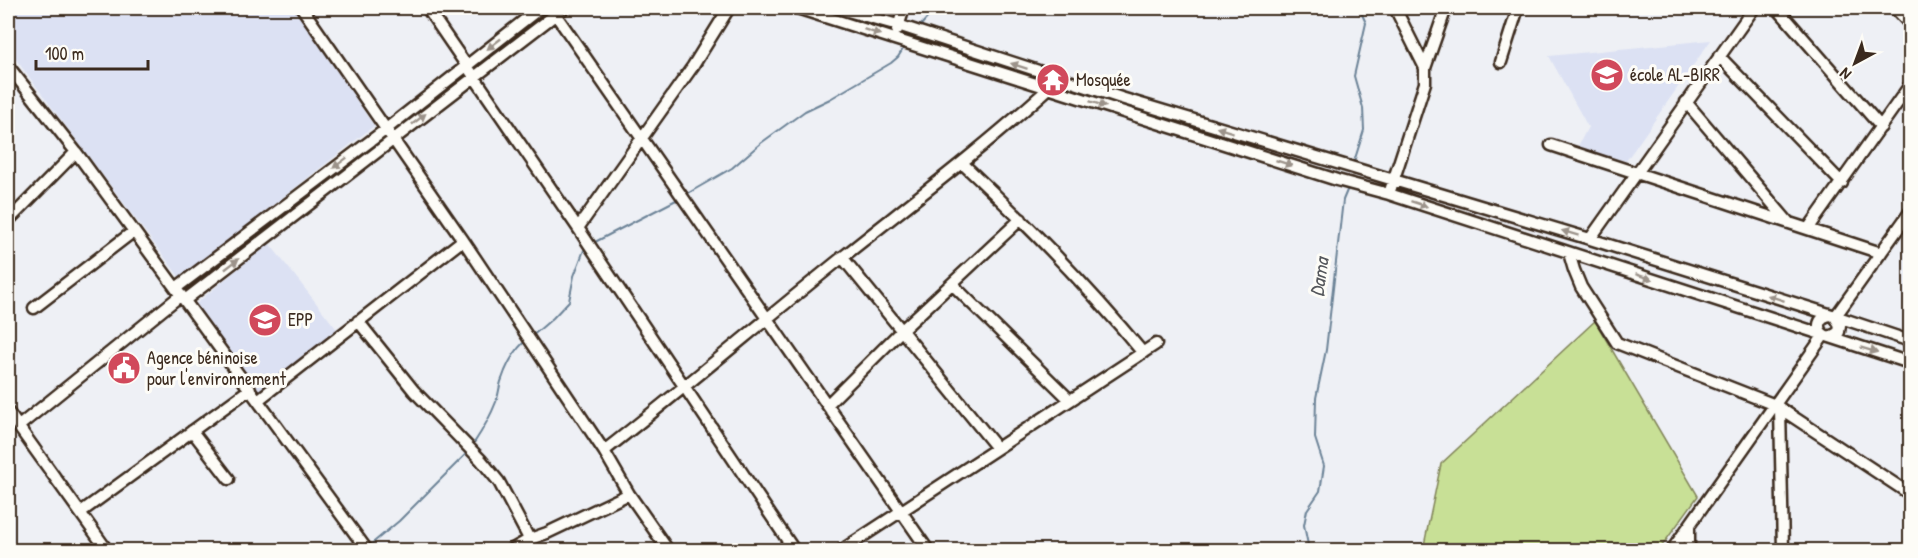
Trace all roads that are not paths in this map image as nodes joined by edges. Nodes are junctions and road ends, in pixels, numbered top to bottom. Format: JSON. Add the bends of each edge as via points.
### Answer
{"nodes":[{"id":1,"x":302,"y":8,"type":"edge"},
{"id":2,"x":427,"y":8,"type":"edge"},
{"id":3,"x":540,"y":8,"type":"edge"},
{"id":4,"x":729,"y":8,"type":"edge"},
{"id":5,"x":797,"y":8,"type":"edge"},
{"id":6,"x":837,"y":8,"type":"edge"},
{"id":7,"x":904,"y":8,"type":"edge"},
{"id":8,"x":1395,"y":8,"type":"edge"},
{"id":9,"x":1446,"y":8,"type":"edge"},
{"id":10,"x":1518,"y":8,"type":"edge"},
{"id":11,"x":1754,"y":8,"type":"edge"},
{"id":12,"x":1777,"y":8,"type":"edge"},
{"id":13,"x":1895,"y":8,"type":"edge"},
{"id":14,"x":556,"y":9,"type":"edge"},
{"id":15,"x":1911,"y":24,"type":"edge"},
{"id":16,"x":898,"y":26,"type":"junction"},
{"id":17,"x":894,"y":39,"type":"junction"},
{"id":18,"x":1719,"y":56,"type":"junction"},
{"id":19,"x":1501,"y":62,"type":"dead end"},
{"id":20,"x":8,"y":66,"type":"edge"},
{"id":21,"x":466,"y":66,"type":"junction"},
{"id":22,"x":1425,"y":68,"type":"junction"},
{"id":23,"x":1051,"y":76,"type":"junction"},
{"id":24,"x":474,"y":77,"type":"junction"},
{"id":25,"x":1911,"y":85,"type":"edge"},
{"id":26,"x":1048,"y":89,"type":"junction"},
{"id":27,"x":1686,"y":102,"type":"junction"},
{"id":28,"x":1881,"y":127,"type":"junction"},
{"id":29,"x":385,"y":130,"type":"junction"},
{"id":30,"x":642,"y":139,"type":"junction"},
{"id":31,"x":393,"y":140,"type":"junction"},
{"id":32,"x":1551,"y":145,"type":"dead end"},
{"id":33,"x":76,"y":152,"type":"junction"},
{"id":34,"x":962,"y":163,"type":"junction"},
{"id":35,"x":1637,"y":173,"type":"junction"},
{"id":36,"x":1393,"y":180,"type":"junction"},
{"id":37,"x":1842,"y":183,"type":"junction"},
{"id":38,"x":1389,"y":194,"type":"junction"},
{"id":39,"x":1911,"y":212,"type":"edge"},
{"id":40,"x":1021,"y":219,"type":"junction"},
{"id":41,"x":8,"y":221,"type":"edge"},
{"id":42,"x":1790,"y":224,"type":"junction"},
{"id":43,"x":578,"y":228,"type":"junction"},
{"id":44,"x":1808,"y":229,"type":"junction"},
{"id":45,"x":134,"y":231,"type":"junction"},
{"id":46,"x":1590,"y":239,"type":"junction"},
{"id":47,"x":463,"y":240,"type":"junction"},
{"id":48,"x":1569,"y":253,"type":"junction"},
{"id":49,"x":1881,"y":254,"type":"junction"},
{"id":50,"x":843,"y":257,"type":"junction"},
{"id":51,"x":953,"y":285,"type":"junction"},
{"id":52,"x":181,"y":294,"type":"junction"},
{"id":53,"x":34,"y":308,"type":"dead end"},
{"id":54,"x":1834,"y":316,"type":"junction"},
{"id":55,"x":768,"y":319,"type":"junction"},
{"id":56,"x":358,"y":321,"type":"junction"},
{"id":57,"x":901,"y":331,"type":"junction"},
{"id":58,"x":1825,"y":336,"type":"junction"},
{"id":59,"x":1911,"y":342,"type":"edge"},
{"id":60,"x":1156,"y":344,"type":"dead end"},
{"id":61,"x":1143,"y":353,"type":"junction"},
{"id":62,"x":1911,"y":363,"type":"edge"},
{"id":63,"x":684,"y":388,"type":"junction"},
{"id":64,"x":250,"y":389,"type":"junction"},
{"id":65,"x":258,"y":400,"type":"junction"},
{"id":66,"x":1070,"y":400,"type":"junction"},
{"id":67,"x":827,"y":405,"type":"junction"},
{"id":68,"x":1778,"y":406,"type":"junction"},
{"id":69,"x":8,"y":412,"type":"edge"},
{"id":70,"x":19,"y":426,"type":"junction"},
{"id":71,"x":192,"y":431,"type":"junction"},
{"id":72,"x":997,"y":448,"type":"junction"},
{"id":73,"x":604,"y":451,"type":"junction"},
{"id":74,"x":229,"y":479,"type":"dead end"},
{"id":75,"x":629,"y":494,"type":"junction"},
{"id":76,"x":1911,"y":494,"type":"edge"},
{"id":77,"x":901,"y":511,"type":"junction"},
{"id":78,"x":81,"y":512,"type":"junction"},
{"id":79,"x":1689,"y":526,"type":"junction"},
{"id":80,"x":530,"y":539,"type":"junction"},
{"id":81,"x":107,"y":550,"type":"edge"},
{"id":82,"x":367,"y":550,"type":"edge"},
{"id":83,"x":511,"y":550,"type":"edge"},
{"id":84,"x":535,"y":550,"type":"edge"},
{"id":85,"x":668,"y":550,"type":"edge"},
{"id":86,"x":794,"y":550,"type":"edge"},
{"id":87,"x":842,"y":550,"type":"edge"},
{"id":88,"x":928,"y":550,"type":"edge"},
{"id":89,"x":1672,"y":550,"type":"edge"},
{"id":90,"x":1689,"y":550,"type":"edge"},
{"id":91,"x":1783,"y":550,"type":"edge"}],
"edges":[{"from":1,"to":29,"type":"street"},
{"from":2,"to":21,"type":"street"},
{"from":3,"to":21,"type":"street","one_way":true},
{"from":4,"to":30,"type":"street"},
{"from":5,"to":17,"type":"street","one_way":true},
{"from":6,"to":16,"type":"street"},
{"from":7,"to":16,"type":"street"},
{"from":8,"to":22,"type":"street"},
{"from":9,"to":22,"type":"street"},
{"from":10,"to":19,"type":"street"},
{"from":11,"to":18,"type":"street"},
{"from":12,"to":28,"type":"street"},
{"from":13,"to":15,"type":"street"},
{"from":14,"to":24,"type":"street"},
{"from":14,"to":30,"type":"street"},
{"from":16,"to":17,"type":"street"},
{"from":23,"to":16,"type":"street","one_way":true},
{"from":17,"to":26,"type":"street"},
{"from":18,"to":27,"type":"street"},
{"from":18,"to":37,"type":"street"},
{"from":20,"to":33,"type":"street"},
{"from":21,"to":24,"type":"street"},
{"from":21,"to":29,"type":"street"},
{"from":22,"to":36,"type":"street","via":[[1422,94]]},
{"from":23,"to":26,"type":"street"},
{"from":36,"to":23,"type":"street","one_way":true},
{"from":31,"to":24,"type":"street","one_way":true},
{"from":24,"to":43,"type":"street"},
{"from":25,"to":28,"type":"street"},
{"from":26,"to":34,"type":"street"},
{"from":26,"to":38,"type":"street","one_way":true},
{"from":27,"to":35,"type":"street"},
{"from":27,"to":42,"type":"street"},
{"from":28,"to":37,"type":"street"},
{"from":29,"to":31,"type":"street"},
{"from":29,"to":52,"type":"street","one_way":true},
{"from":30,"to":43,"type":"street"},
{"from":30,"to":55,"type":"street"},
{"from":31,"to":47,"type":"street"},
{"from":52,"to":31,"type":"street","one_way":true},
{"from":32,"to":35,"type":"street"},
{"from":33,"to":41,"type":"street"},
{"from":33,"to":45,"type":"street"},
{"from":34,"to":40,"type":"street"},
{"from":34,"to":50,"type":"street"},
{"from":35,"to":42,"type":"street"},
{"from":35,"to":46,"type":"street"},
{"from":36,"to":38,"type":"street"},
{"from":46,"to":36,"type":"street","one_way":true},
{"from":37,"to":44,"type":"street"},
{"from":38,"to":48,"type":"street","one_way":true},
{"from":39,"to":49,"type":"street"},
{"from":40,"to":51,"type":"street"},
{"from":40,"to":61,"type":"street","via":[[1100,300]]},
{"from":42,"to":44,"type":"street"},
{"from":43,"to":63,"type":"street"},
{"from":44,"to":49,"type":"street"},
{"from":45,"to":52,"type":"street"},
{"from":45,"to":53,"type":"street"},
{"from":54,"to":46,"type":"street","one_way":true},
{"from":47,"to":56,"type":"street"},
{"from":47,"to":73,"type":"street"},
{"from":48,"to":58,"type":"street","one_way":true},
{"from":48,"to":68,"type":"street","via":[[1581,287],[1617,343]]},
{"from":49,"to":54,"type":"street"},
{"from":50,"to":55,"type":"street"},
{"from":50,"to":57,"type":"street"},
{"from":51,"to":57,"type":"street"},
{"from":51,"to":66,"type":"street"},
{"from":52,"to":64,"type":"street"},
{"from":52,"to":70,"type":"street"},
{"from":54,"to":58,"type":"street","via":[[1822,317],[1819,323]]},
{"from":54,"to":59,"type":"street"},
{"from":55,"to":63,"type":"street"},
{"from":55,"to":67,"type":"street"},
{"from":56,"to":65,"type":"street"},
{"from":56,"to":80,"type":"street","via":[[414,391],[495,476]]},
{"from":57,"to":67,"type":"street"},
{"from":57,"to":72,"type":"street"},
{"from":58,"to":62,"type":"street","one_way":true},
{"from":58,"to":68,"type":"street"},
{"from":60,"to":61,"type":"street"},
{"from":61,"to":66,"type":"street"},
{"from":63,"to":73,"type":"street"},
{"from":63,"to":86,"type":"street"},
{"from":64,"to":65,"type":"street"},
{"from":64,"to":71,"type":"street"},
{"from":65,"to":82,"type":"street"},
{"from":66,"to":72,"type":"street"},
{"from":67,"to":77,"type":"street"},
{"from":68,"to":76,"type":"street"},
{"from":68,"to":79,"type":"street"},
{"from":68,"to":91,"type":"street"},
{"from":69,"to":70,"type":"street"},
{"from":70,"to":78,"type":"street"},
{"from":71,"to":74,"type":"street"},
{"from":71,"to":78,"type":"street"},
{"from":72,"to":77,"type":"street"},
{"from":73,"to":75,"type":"street"},
{"from":75,"to":80,"type":"street"},
{"from":75,"to":85,"type":"street"},
{"from":77,"to":87,"type":"street"},
{"from":77,"to":88,"type":"street"},
{"from":78,"to":81,"type":"street"},
{"from":79,"to":89,"type":"street"},
{"from":79,"to":90,"type":"street"},
{"from":80,"to":83,"type":"street"},
{"from":80,"to":84,"type":"street"}]}
